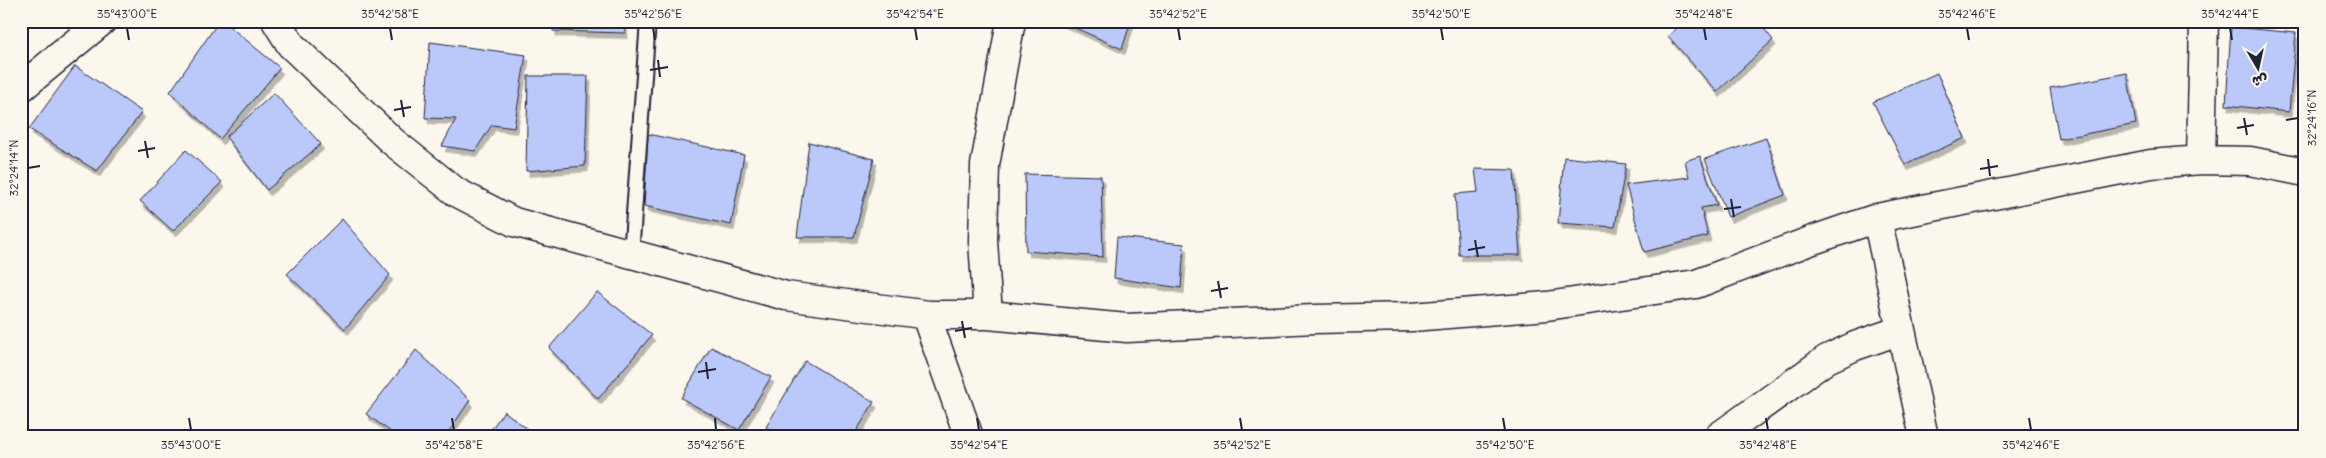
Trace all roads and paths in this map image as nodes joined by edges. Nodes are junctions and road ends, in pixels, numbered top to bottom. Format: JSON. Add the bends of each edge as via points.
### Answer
{"nodes":[{"id":1,"x":102,"y":21,"type":"edge"},
{"id":2,"x":276,"y":21,"type":"edge"},
{"id":3,"x":648,"y":21,"type":"edge"},
{"id":4,"x":1011,"y":21,"type":"edge"},
{"id":5,"x":2204,"y":21,"type":"edge"},
{"id":6,"x":21,"y":88,"type":"edge"},
{"id":7,"x":2201,"y":160,"type":"junction"},
{"id":8,"x":2305,"y":172,"type":"edge"},
{"id":9,"x":1877,"y":218,"type":"junction"},
{"id":10,"x":631,"y":255,"type":"junction"},
{"id":11,"x":929,"y":315,"type":"junction"},
{"id":12,"x":988,"y":315,"type":"junction"},
{"id":13,"x":1901,"y":330,"type":"junction"},
{"id":14,"x":969,"y":437,"type":"edge"},
{"id":15,"x":1718,"y":437,"type":"edge"},
{"id":16,"x":1924,"y":437,"type":"edge"}],
"edges":[{"from":1,"to":6,"type":"street"},
{"from":2,"to":10,"type":"street","via":[[291,45],[392,141],[456,192],[514,222]]},
{"from":3,"to":10,"type":"lane"},
{"from":4,"to":12,"type":"street","via":[[986,165],[983,241]]},
{"from":5,"to":7,"type":"street"},
{"from":7,"to":8,"type":"street","via":[[2250,161]]},
{"from":7,"to":9,"type":"street","via":[[2151,164]]},
{"from":9,"to":12,"type":"street","via":[[1696,284],[1547,306],[1412,317],[1127,328]]},
{"from":9,"to":13,"type":"street"},
{"from":10,"to":11,"type":"street","via":[[786,296]]},
{"from":11,"to":12,"type":"street"},
{"from":11,"to":14,"type":"street","via":[[929,324]]},
{"from":13,"to":15,"type":"street","via":[[1827,358]]},
{"from":13,"to":16,"type":"street"}]}
